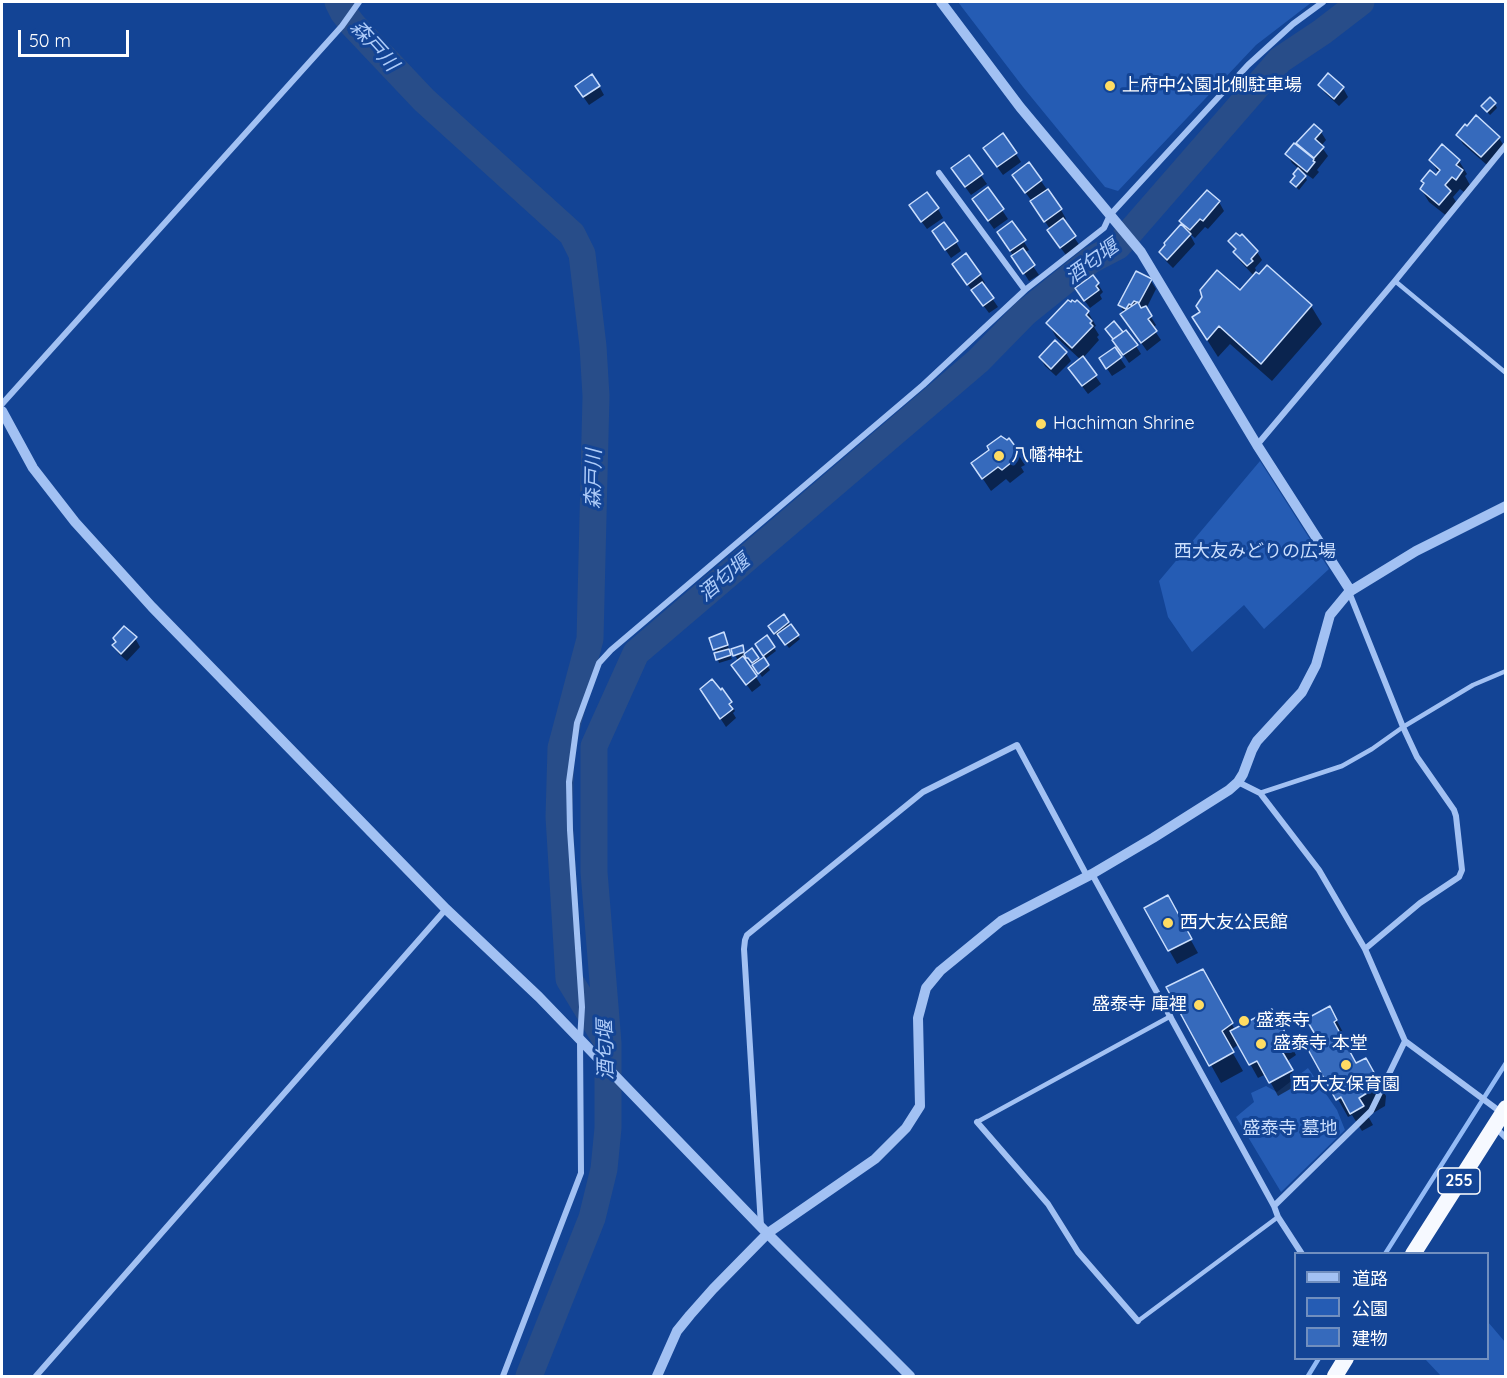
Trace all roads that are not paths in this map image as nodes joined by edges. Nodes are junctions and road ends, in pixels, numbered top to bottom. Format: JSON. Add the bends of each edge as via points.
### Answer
{"nodes":[{"id":1,"x":359,"y":2,"type":"edge"},
{"id":2,"x":941,"y":2,"type":"edge"},
{"id":3,"x":1323,"y":2,"type":"edge"},
{"id":4,"x":1506,"y":145,"type":"edge"},
{"id":5,"x":939,"y":172,"type":"dead end"},
{"id":6,"x":1110,"y":215,"type":"junction"},
{"id":7,"x":1395,"y":280,"type":"junction"},
{"id":8,"x":1025,"y":290,"type":"junction"},
{"id":9,"x":1506,"y":373,"type":"edge"},
{"id":10,"x":2,"y":404,"type":"edge"},
{"id":11,"x":2,"y":411,"type":"edge"},
{"id":12,"x":1257,"y":445,"type":"junction"},
{"id":13,"x":1506,"y":506,"type":"edge"},
{"id":14,"x":1350,"y":591,"type":"junction"},
{"id":15,"x":1506,"y":671,"type":"edge"},
{"id":16,"x":1403,"y":727,"type":"junction"},
{"id":17,"x":1238,"y":782,"type":"junction"},
{"id":18,"x":1260,"y":793,"type":"junction"},
{"id":19,"x":1090,"y":875,"type":"junction"},
{"id":20,"x":446,"y":909,"type":"junction"},
{"id":21,"x":1365,"y":949,"type":"junction"},
{"id":22,"x":1171,"y":1016,"type":"junction"},
{"id":23,"x":580,"y":1040,"type":"junction"},
{"id":24,"x":1405,"y":1041,"type":"junction"},
{"id":25,"x":1501,"y":1115,"type":"edge"},
{"id":26,"x":977,"y":1122,"type":"joint"},
{"id":27,"x":1506,"y":1138,"type":"edge"},
{"id":28,"x":1274,"y":1206,"type":"junction"},
{"id":29,"x":1278,"y":1217,"type":"junction"},
{"id":30,"x":765,"y":1230,"type":"junction"},
{"id":31,"x":1301,"y":1252,"type":"edge"},
{"id":32,"x":1414,"y":1252,"type":"edge"},
{"id":33,"x":1138,"y":1321,"type":"joint"},
{"id":34,"x":1345,"y":1360,"type":"edge"},
{"id":35,"x":36,"y":1377,"type":"edge"},
{"id":36,"x":503,"y":1377,"type":"edge"},
{"id":37,"x":657,"y":1377,"type":"edge"},
{"id":38,"x":910,"y":1377,"type":"edge"},
{"id":39,"x":1335,"y":1377,"type":"edge"}],
"edges":[{"from":1,"to":10,"type":"street"},
{"from":2,"to":6,"type":"street","via":[[1020,107]]},
{"from":3,"to":6,"type":"street","via":[[1248,65]]},
{"from":4,"to":7,"type":"street"},
{"from":5,"to":8,"type":"street"},
{"from":6,"to":8,"type":"street","via":[[1104,228]]},
{"from":6,"to":12,"type":"street","via":[[1141,252]]},
{"from":7,"to":9,"type":"lane"},
{"from":7,"to":12,"type":"street"},
{"from":8,"to":23,"type":"street","via":[[923,385],[598,663],[577,723],[569,782],[582,1007]]},
{"from":11,"to":20,"type":"street","via":[[33,468],[75,522],[159,614]]},
{"from":12,"to":14,"type":"street"},
{"from":13,"to":14,"type":"street","via":[[1416,551]]},
{"from":14,"to":16,"type":"street"},
{"from":14,"to":17,"type":"street","via":[[1330,615],[1316,665],[1302,692],[1257,741]]},
{"from":15,"to":16,"type":"lane","via":[[1473,685]]},
{"from":16,"to":18,"type":"lane","via":[[1342,766]]},
{"from":16,"to":21,"type":"street","via":[[1417,757],[1454,810],[1462,870],[1459,877],[1420,903]]},
{"from":17,"to":18,"type":"street"},
{"from":17,"to":19,"type":"street"},
{"from":18,"to":21,"type":"street","via":[[1319,870]]},
{"from":19,"to":22,"type":"street"},
{"from":19,"to":30,"type":"street","via":[[1001,921],[940,971],[926,988],[918,1018],[920,1106],[906,1128],[875,1159]]},
{"from":19,"to":30,"type":"street","via":[[1017,745],[923,792],[747,935],[744,949]]},
{"from":20,"to":23,"type":"street"},
{"from":20,"to":35,"type":"street"},
{"from":21,"to":24,"type":"street"},
{"from":22,"to":26,"type":"lane"},
{"from":22,"to":28,"type":"street"},
{"from":23,"to":30,"type":"street"},
{"from":23,"to":36,"type":"street","via":[[581,1173]]},
{"from":24,"to":25,"type":"street"},
{"from":24,"to":28,"type":"street","via":[[1371,1111]]},
{"from":25,"to":27,"type":"street"},
{"from":25,"to":32,"type":"highway","number":"255"},
{"from":26,"to":33,"type":"street","via":[[1048,1204],[1078,1252]]},
{"from":28,"to":29,"type":"street"},
{"from":29,"to":31,"type":"street"},
{"from":29,"to":33,"type":"lane"},
{"from":30,"to":37,"type":"street","via":[[677,1331]]},
{"from":30,"to":38,"type":"street"},
{"from":34,"to":39,"type":"highway"}]}
